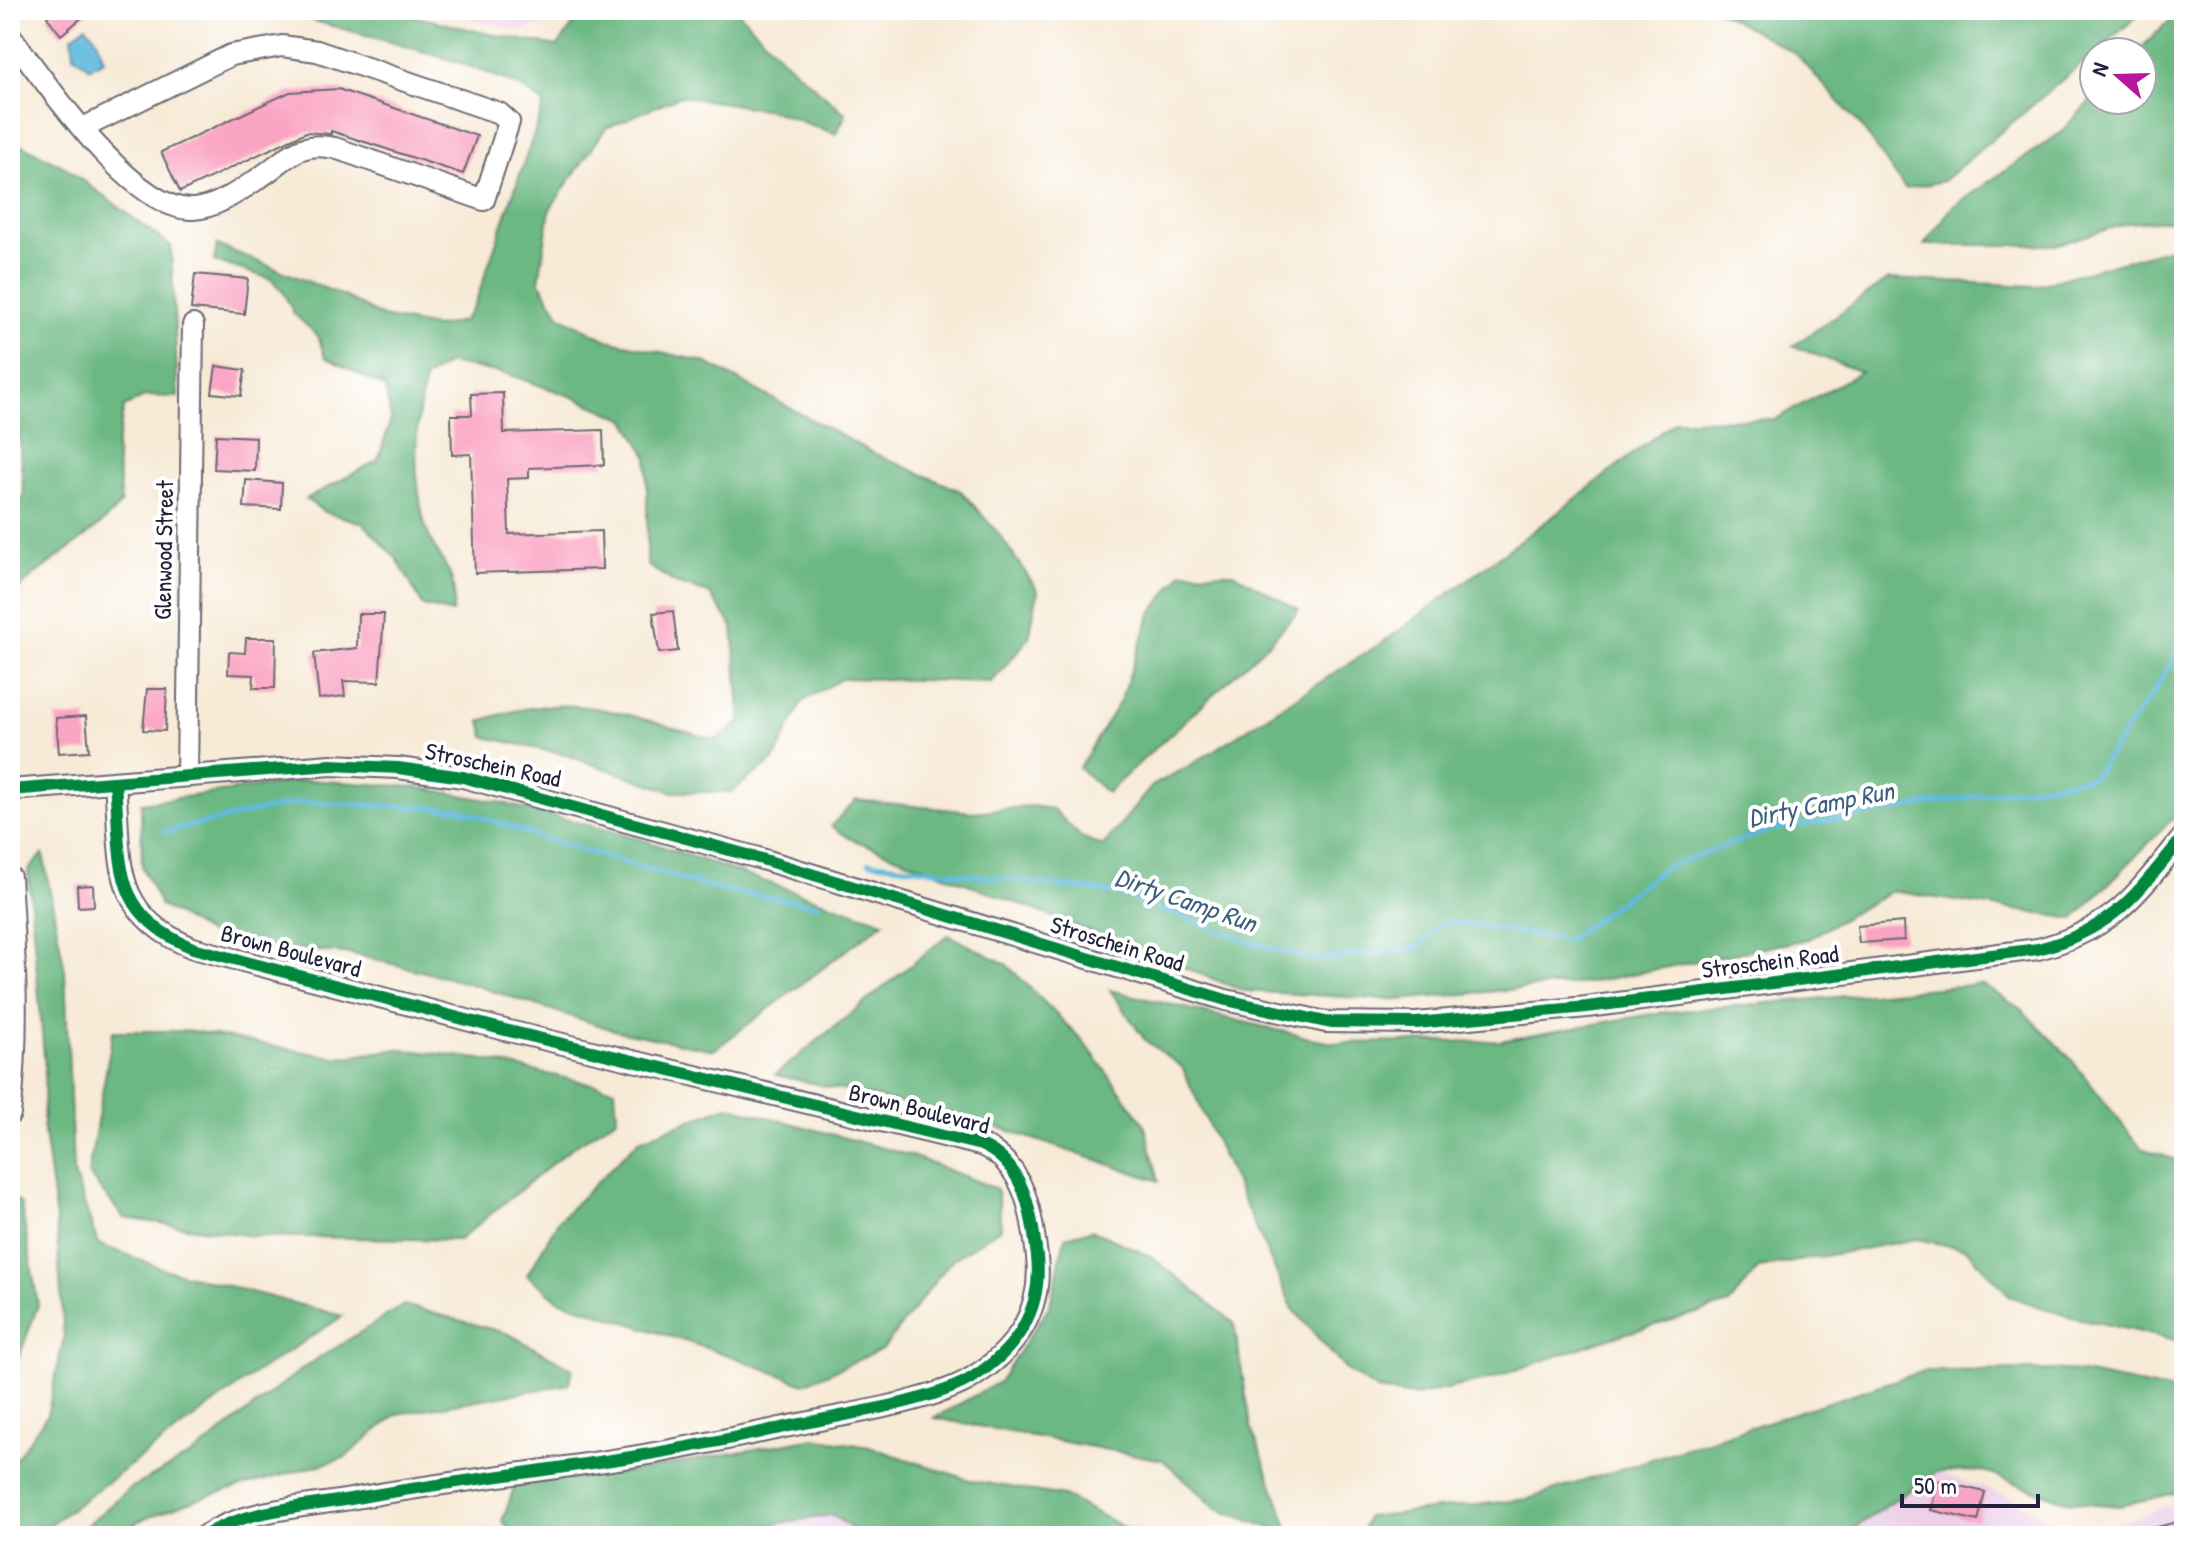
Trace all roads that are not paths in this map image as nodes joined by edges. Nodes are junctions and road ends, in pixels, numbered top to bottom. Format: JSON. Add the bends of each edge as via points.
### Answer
{"nodes":[{"id":1,"x":10,"y":35,"type":"edge"},
{"id":2,"x":83,"y":128,"type":"junction"},
{"id":3,"x":193,"y":325,"type":"dead end"},
{"id":4,"x":187,"y":776,"type":"junction"},
{"id":5,"x":115,"y":783,"type":"junction"},
{"id":6,"x":10,"y":790,"type":"edge"},
{"id":7,"x":2184,"y":836,"type":"edge"},
{"id":8,"x":10,"y":877,"type":"edge"},
{"id":9,"x":10,"y":1114,"type":"edge"},
{"id":10,"x":204,"y":1536,"type":"edge"}],
"edges":[{"from":1,"to":2,"type":"street"},
{"from":2,"to":2,"type":"street","via":[[231,55],[282,46],[332,56],[499,113],[509,122],[484,200],[335,148],[312,145],[197,209],[171,205],[136,184]]},
{"from":3,"to":4,"type":"street","name":"Glenwood Street"},
{"from":4,"to":5,"type":"street","name":"Stroschein Road"},
{"from":4,"to":7,"type":"street","name":"Stroschein Road","via":[[345,765],[463,777],[755,857],[1267,1011],[1356,1024],[1587,1007],[2038,949],[2098,928],[2128,904]]},
{"from":5,"to":6,"type":"street","name":"Stroschein Road"},
{"from":5,"to":10,"type":"street","name":"Brown Boulevard","via":[[128,898],[152,927],[171,939],[505,1030],[981,1145],[998,1153],[1016,1176],[1030,1211],[1037,1261],[1035,1301],[1022,1334],[970,1380],[921,1396],[644,1455],[245,1518]]},
{"from":8,"to":9,"type":"street","via":[[17,993]]}]}
